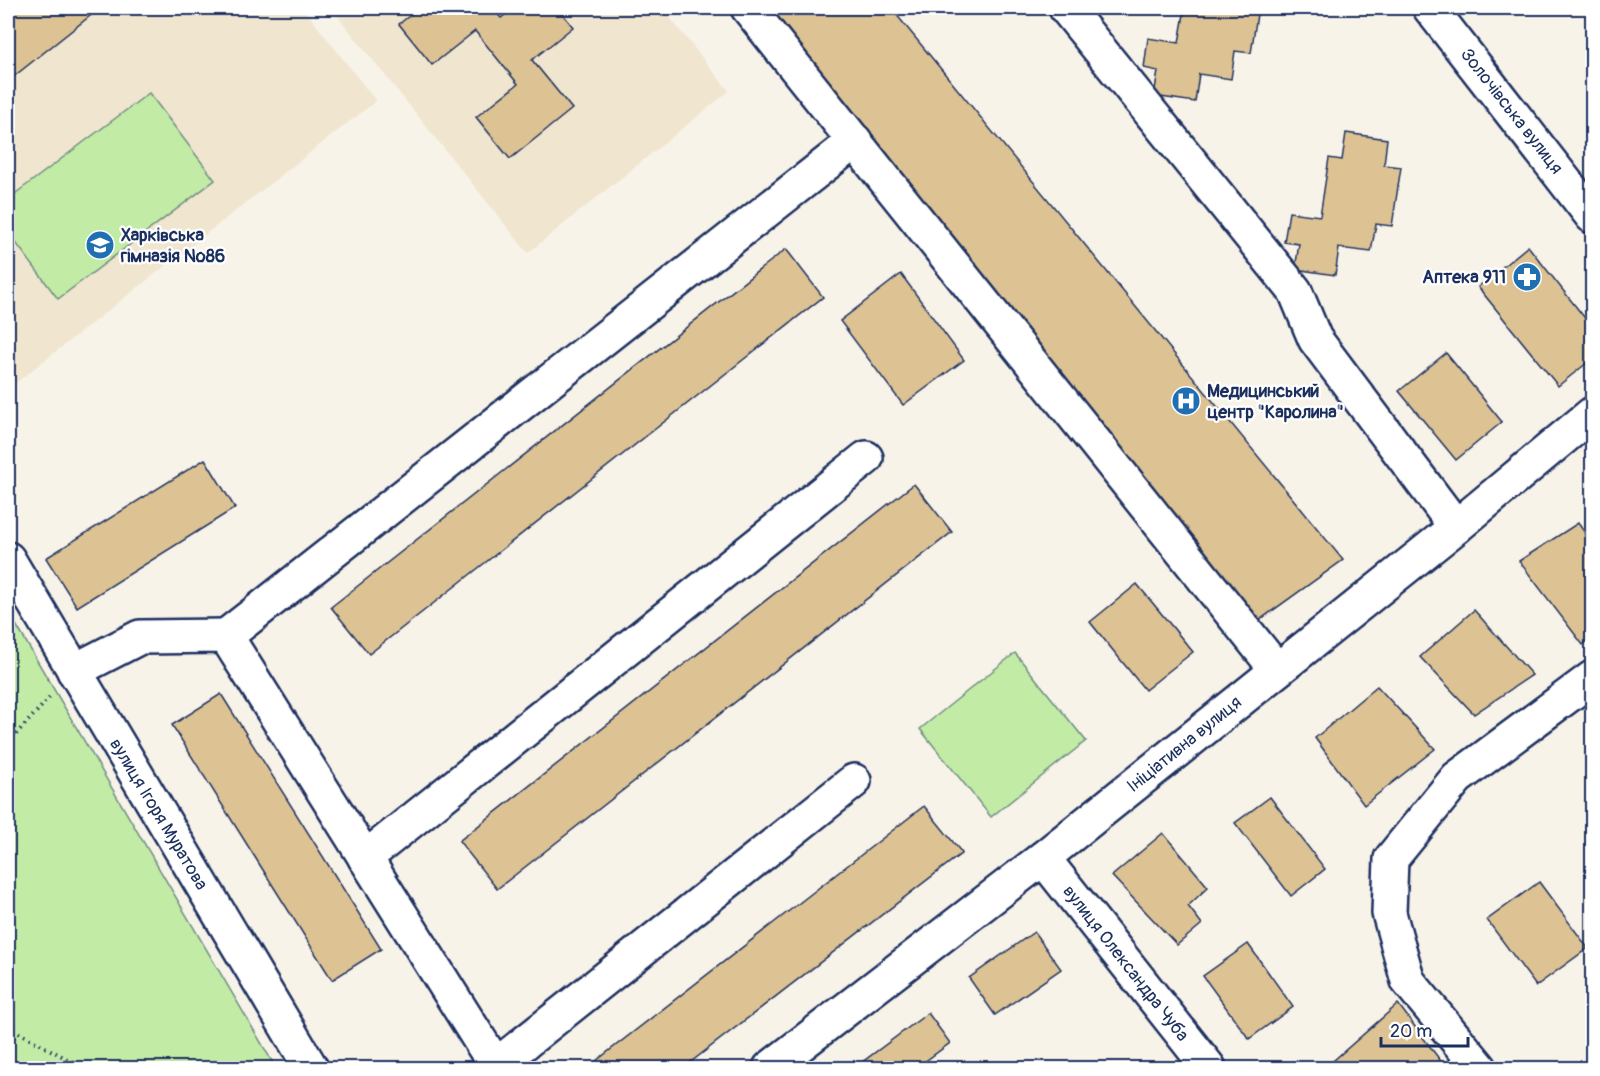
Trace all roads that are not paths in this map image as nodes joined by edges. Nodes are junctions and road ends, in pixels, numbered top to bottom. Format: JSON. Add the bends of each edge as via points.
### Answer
{"nodes":[{"id":1,"x":748,"y":8,"type":"edge"},
{"id":2,"x":1066,"y":8,"type":"edge"},
{"id":3,"x":1430,"y":8,"type":"edge"},
{"id":4,"x":855,"y":141,"type":"junction"},
{"id":5,"x":1593,"y":216,"type":"edge"},
{"id":6,"x":1593,"y":414,"type":"edge"},
{"id":7,"x":866,"y":458,"type":"dead end"},
{"id":8,"x":1456,"y":527,"type":"junction"},
{"id":9,"x":8,"y":559,"type":"edge"},
{"id":10,"x":226,"y":636,"type":"junction"},
{"id":11,"x":1277,"y":670,"type":"junction"},
{"id":12,"x":74,"y":671,"type":"junction"},
{"id":13,"x":1593,"y":678,"type":"edge"},
{"id":14,"x":854,"y":781,"type":"dead end"},
{"id":15,"x":365,"y":858,"type":"junction"},
{"id":16,"x":1043,"y":858,"type":"junction"},
{"id":17,"x":495,"y":1067,"type":"edge"},
{"id":18,"x":311,"y":1068,"type":"edge"},
{"id":19,"x":770,"y":1068,"type":"edge"},
{"id":20,"x":1209,"y":1068,"type":"edge"},
{"id":21,"x":1480,"y":1068,"type":"edge"}],
"edges":[{"from":1,"to":4,"type":"street"},
{"from":2,"to":8,"type":"street","via":[[1295,291],[1315,339]]},
{"from":3,"to":5,"type":"street","name":"Золочівська вулиця"},
{"from":4,"to":10,"type":"street"},
{"from":4,"to":11,"type":"street"},
{"from":6,"to":8,"type":"street","name":"Ініціативна вулиця"},
{"from":7,"to":15,"type":"street"},
{"from":8,"to":11,"type":"street","name":"Ініціативна вулиця"},
{"from":9,"to":12,"type":"street","name":"вулиця Ігоря Муратова"},
{"from":10,"to":12,"type":"street","via":[[140,637]]},
{"from":10,"to":15,"type":"street"},
{"from":11,"to":16,"type":"street","name":"Ініціативна вулиця"},
{"from":12,"to":18,"type":"street","name":"вулиця Ігоря Муратова"},
{"from":13,"to":21,"type":"street","via":[[1457,778],[1391,859],[1389,913],[1408,981]]},
{"from":14,"to":17,"type":"street"},
{"from":15,"to":17,"type":"street"},
{"from":16,"to":19,"type":"street","name":"Ініціативна вулиця"},
{"from":16,"to":20,"type":"street","name":"вулиця Олександра Чуба"}]}
